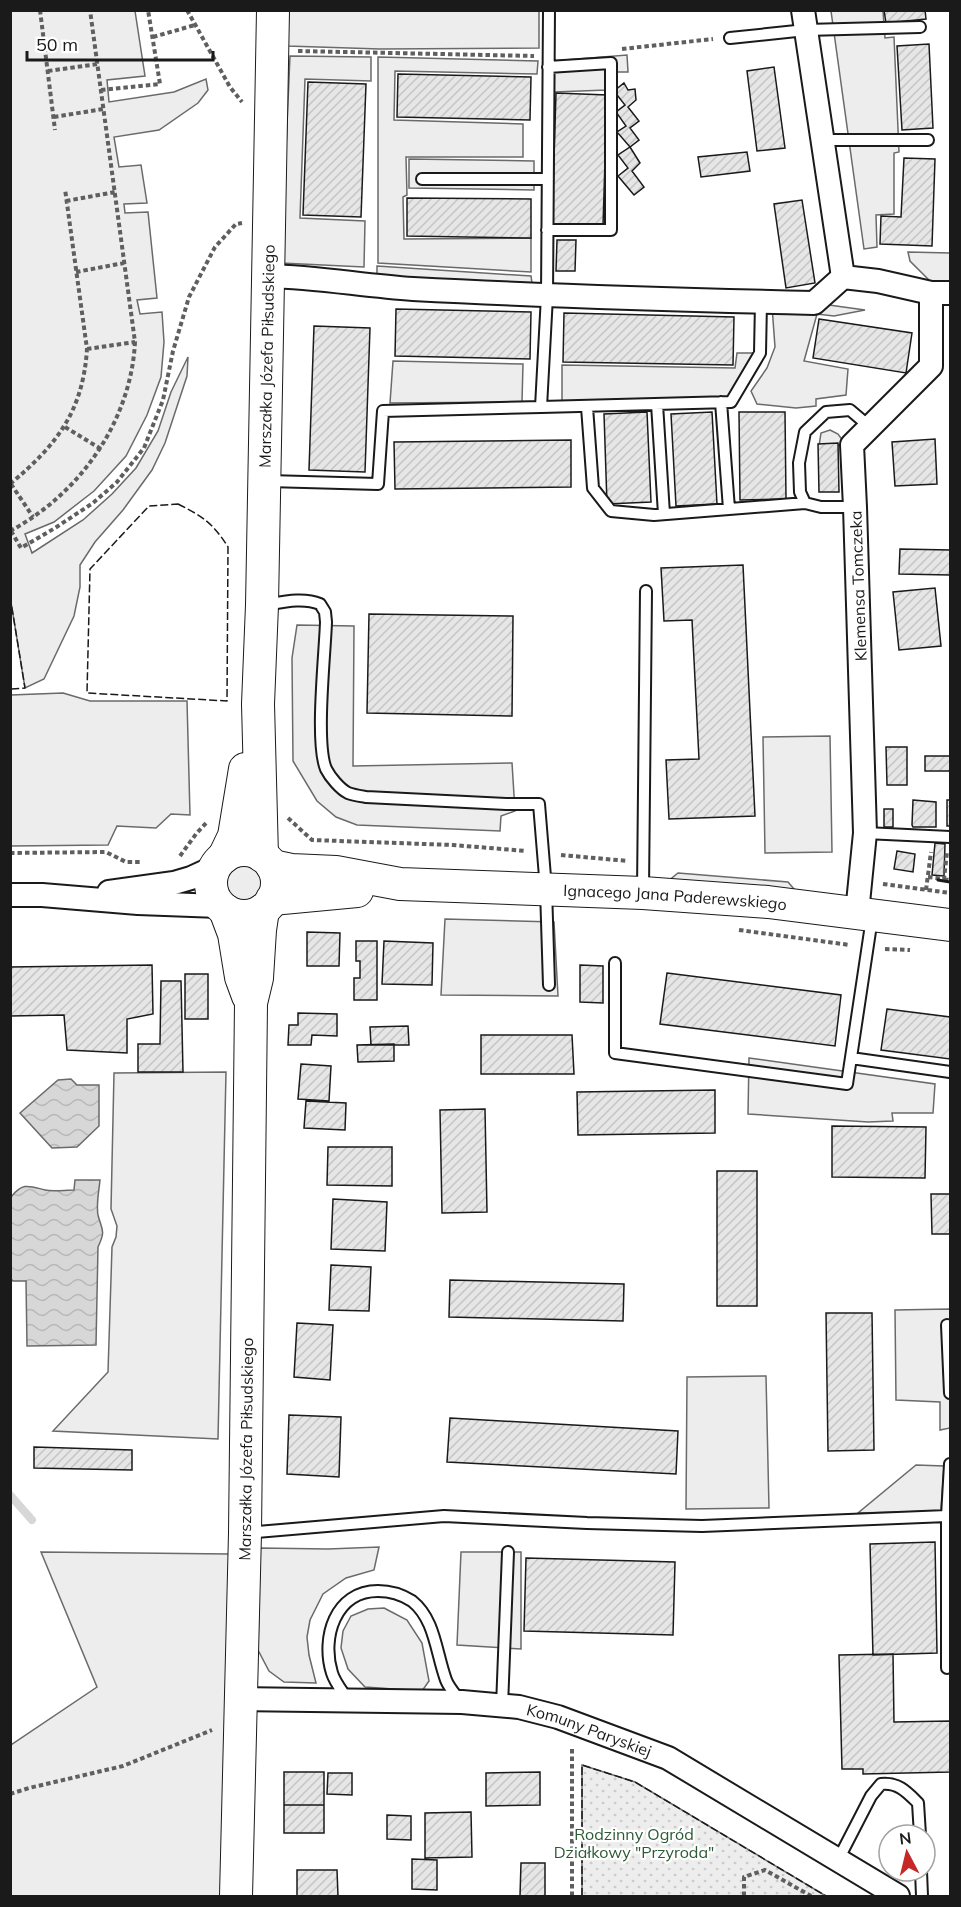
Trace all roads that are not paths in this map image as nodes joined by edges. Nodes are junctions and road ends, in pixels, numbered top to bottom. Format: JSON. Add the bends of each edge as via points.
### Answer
{"nodes":[{"id":1,"x":273,"y":10,"type":"edge"},
{"id":2,"x":549,"y":10,"type":"edge"},
{"id":3,"x":804,"y":20,"type":"edge"},
{"id":4,"x":920,"y":27,"type":"dead end"},
{"id":5,"x":730,"y":38,"type":"road end"},
{"id":6,"x":548,"y":62,"type":"junction"},
{"id":7,"x":822,"y":140,"type":"junction"},
{"id":8,"x":928,"y":140,"type":"dead end"},
{"id":9,"x":422,"y":179,"type":"dead end"},
{"id":10,"x":548,"y":179,"type":"junction"},
{"id":11,"x":548,"y":230,"type":"junction"},
{"id":12,"x":268,"y":276,"type":"junction"},
{"id":13,"x":843,"y":277,"type":"junction"},
{"id":14,"x":941,"y":293,"type":"edge"},
{"id":15,"x":547,"y":296,"type":"junction"},
{"id":16,"x":761,"y":302,"type":"junction"},
{"id":17,"x":721,"y":402,"type":"junction"},
{"id":18,"x":657,"y":404,"type":"junction"},
{"id":19,"x":587,"y":406,"type":"junction"},
{"id":20,"x":541,"y":407,"type":"junction"},
{"id":21,"x":870,"y":427,"type":"junction"},
{"id":22,"x":264,"y":481,"type":"junction"},
{"id":23,"x":805,"y":503,"type":"junction"},
{"id":24,"x":855,"y":507,"type":"junction"},
{"id":25,"x":729,"y":509,"type":"junction"},
{"id":26,"x":664,"y":514,"type":"junction"},
{"id":27,"x":646,"y":591,"type":"dead end"},
{"id":28,"x":262,"y":605,"type":"junction"},
{"id":29,"x":258,"y":704,"type":"junction"},
{"id":30,"x":865,"y":833,"type":"junction"},
{"id":31,"x":950,"y":837,"type":"edge"},
{"id":32,"x":267,"y":861,"type":"junction"},
{"id":33,"x":219,"y":862,"type":"junction"},
{"id":34,"x":400,"y":884,"type":"junction"},
{"id":35,"x":546,"y":889,"type":"junction"},
{"id":36,"x":643,"y":893,"type":"junction"},
{"id":37,"x":10,"y":895,"type":"edge"},
{"id":38,"x":72,"y":896,"type":"junction"},
{"id":39,"x":268,"y":904,"type":"junction"},
{"id":40,"x":222,"y":908,"type":"junction"},
{"id":41,"x":864,"y":914,"type":"junction"},
{"id":42,"x":951,"y":925,"type":"edge"},
{"id":43,"x":615,"y":963,"type":"dead end"},
{"id":44,"x":549,"y":985,"type":"dead end"},
{"id":45,"x":251,"y":1003,"type":"junction"},
{"id":46,"x":851,"y":1058,"type":"junction"},
{"id":47,"x":951,"y":1072,"type":"edge"},
{"id":48,"x":947,"y":1324,"type":"dead end"},
{"id":49,"x":951,"y":1394,"type":"edge"},
{"id":50,"x":951,"y":1464,"type":"edge"},
{"id":51,"x":947,"y":1516,"type":"junction"},
{"id":52,"x":245,"y":1533,"type":"junction"},
{"id":53,"x":508,"y":1552,"type":"dead end"},
{"id":54,"x":947,"y":1668,"type":"dead end"},
{"id":55,"x":239,"y":1699,"type":"junction"},
{"id":56,"x":348,"y":1700,"type":"junction"},
{"id":57,"x":462,"y":1702,"type":"junction"},
{"id":58,"x":502,"y":1706,"type":"junction"},
{"id":59,"x":919,"y":1823,"type":"edge"},
{"id":60,"x":838,"y":1860,"type":"junction"},
{"id":61,"x":236,"y":1896,"type":"edge"},
{"id":62,"x":898,"y":1896,"type":"edge"}],
"edges":[{"from":1,"to":12,"type":"street","name":"Marszałka Józefa Piłsudskiego"},
{"from":2,"to":6,"type":"lane"},
{"from":3,"to":4,"type":"lane"},
{"from":3,"to":5,"type":"lane"},
{"from":3,"to":7,"type":"street"},
{"from":6,"to":10,"type":"lane"},
{"from":6,"to":11,"type":"lane","via":[[611,63],[611,230]]},
{"from":7,"to":8,"type":"lane"},
{"from":7,"to":13,"type":"street"},
{"from":9,"to":10,"type":"lane"},
{"from":10,"to":11,"type":"lane"},
{"from":11,"to":15,"type":"lane"},
{"from":12,"to":15,"type":"street"},
{"from":12,"to":22,"type":"street","name":"Marszałka Józefa Piłsudskiego"},
{"from":13,"to":14,"type":"street"},
{"from":13,"to":16,"type":"street","via":[[814,303]]},
{"from":14,"to":21,"type":"street","name":"Klemensa Tomczeka","via":[[931,366]]},
{"from":15,"to":16,"type":"street"},
{"from":15,"to":20,"type":"lane"},
{"from":16,"to":17,"type":"lane","via":[[760,353],[731,402]]},
{"from":17,"to":18,"type":"lane"},
{"from":17,"to":25,"type":"lane"},
{"from":18,"to":19,"type":"lane"},
{"from":18,"to":26,"type":"lane"},
{"from":19,"to":20,"type":"lane"},
{"from":19,"to":26,"type":"lane","via":[[593,488],[611,511]]},
{"from":20,"to":22,"type":"lane","via":[[383,411],[378,484]]},
{"from":21,"to":23,"type":"lane","via":[[850,410],[826,412],[805,432],[799,463],[800,492]]},
{"from":21,"to":24,"type":"street","name":"Klemensa Tomczeka","via":[[852,445]]},
{"from":22,"to":28,"type":"street","name":"Marszałka Józefa Piłsudskiego"},
{"from":23,"to":24,"type":"lane"},
{"from":23,"to":25,"type":"lane"},
{"from":24,"to":30,"type":"street","name":"Klemensa Tomczeka"},
{"from":25,"to":26,"type":"lane"},
{"from":27,"to":36,"type":"lane"},
{"from":28,"to":29,"type":"street","name":"Marszałka Józefa Piłsudskiego"},
{"from":28,"to":35,"type":"lane","via":[[312,600],[325,612],[322,746],[326,768],[334,781],[347,793],[366,797],[539,804]]},
{"from":29,"to":32,"type":"street","name":"Marszałka Józefa Piłsudskiego"},
{"from":29,"to":33,"type":"street","name":"Marszałka Józefa Piłsudskiego","via":[[234,836]]},
{"from":30,"to":31,"type":"lane"},
{"from":30,"to":41,"type":"street","name":"Klemensa Tomczeka"},
{"from":32,"to":33,"type":"street","via":[[243,850],[230,853]]},
{"from":32,"to":34,"type":"street","via":[[291,870],[336,872]]},
{"from":32,"to":39,"type":"street","via":[[276,879],[275,893]]},
{"from":33,"to":38,"type":"street","via":[[174,883]]},
{"from":33,"to":40,"type":"street","via":[[212,873],[211,887]]},
{"from":34,"to":35,"type":"street","name":"Ignacego Jana Paderewskiego"},
{"from":34,"to":39,"type":"street","via":[[309,894]]},
{"from":35,"to":36,"type":"street","name":"Ignacego Jana Paderewskiego"},
{"from":35,"to":44,"type":"lane"},
{"from":36,"to":41,"type":"street","name":"Ignacego Jana Paderewskiego"},
{"from":37,"to":38,"type":"street"},
{"from":38,"to":40,"type":"street"},
{"from":39,"to":40,"type":"street","via":[[258,913],[244,916]]},
{"from":39,"to":45,"type":"street","via":[[260,930]]},
{"from":40,"to":45,"type":"street","via":[[234,934],[241,977]]},
{"from":41,"to":42,"type":"street","name":"Ignacego Jana Paderewskiego"},
{"from":41,"to":46,"type":"lane","via":[[867,948]]},
{"from":43,"to":46,"type":"lane","via":[[615,1053],[847,1084]]},
{"from":45,"to":52,"type":"street","name":"Marszałka Józefa Piłsudskiego"},
{"from":46,"to":47,"type":"lane"},
{"from":48,"to":49,"type":"lane"},
{"from":50,"to":51,"type":"lane"},
{"from":51,"to":52,"type":"lane","via":[[702,1526],[444,1516]]},
{"from":51,"to":54,"type":"lane"},
{"from":52,"to":55,"type":"street","name":"Marszałka Józefa Piłsudskiego"},
{"from":53,"to":58,"type":"lane"},
{"from":55,"to":56,"type":"street","name":"Komuny Paryskiej"},
{"from":55,"to":61,"type":"street","name":"Marszałka Józefa Piłsudskiego"},
{"from":56,"to":57,"type":"street","name":"Komuny Paryskiej"},
{"from":56,"to":57,"type":"lane","via":[[332,1673],[329,1639],[333,1622],[341,1607],[355,1595],[379,1591],[403,1595],[426,1616],[447,1682]]},
{"from":57,"to":58,"type":"street","name":"Komuny Paryskiej"},
{"from":58,"to":60,"type":"street","name":"Komuny Paryskiej","via":[[572,1721],[668,1758]]},
{"from":59,"to":60,"type":"lane","via":[[918,1803],[904,1788],[881,1784]]},
{"from":60,"to":62,"type":"street","name":"Komuny Paryskiej"}]}
